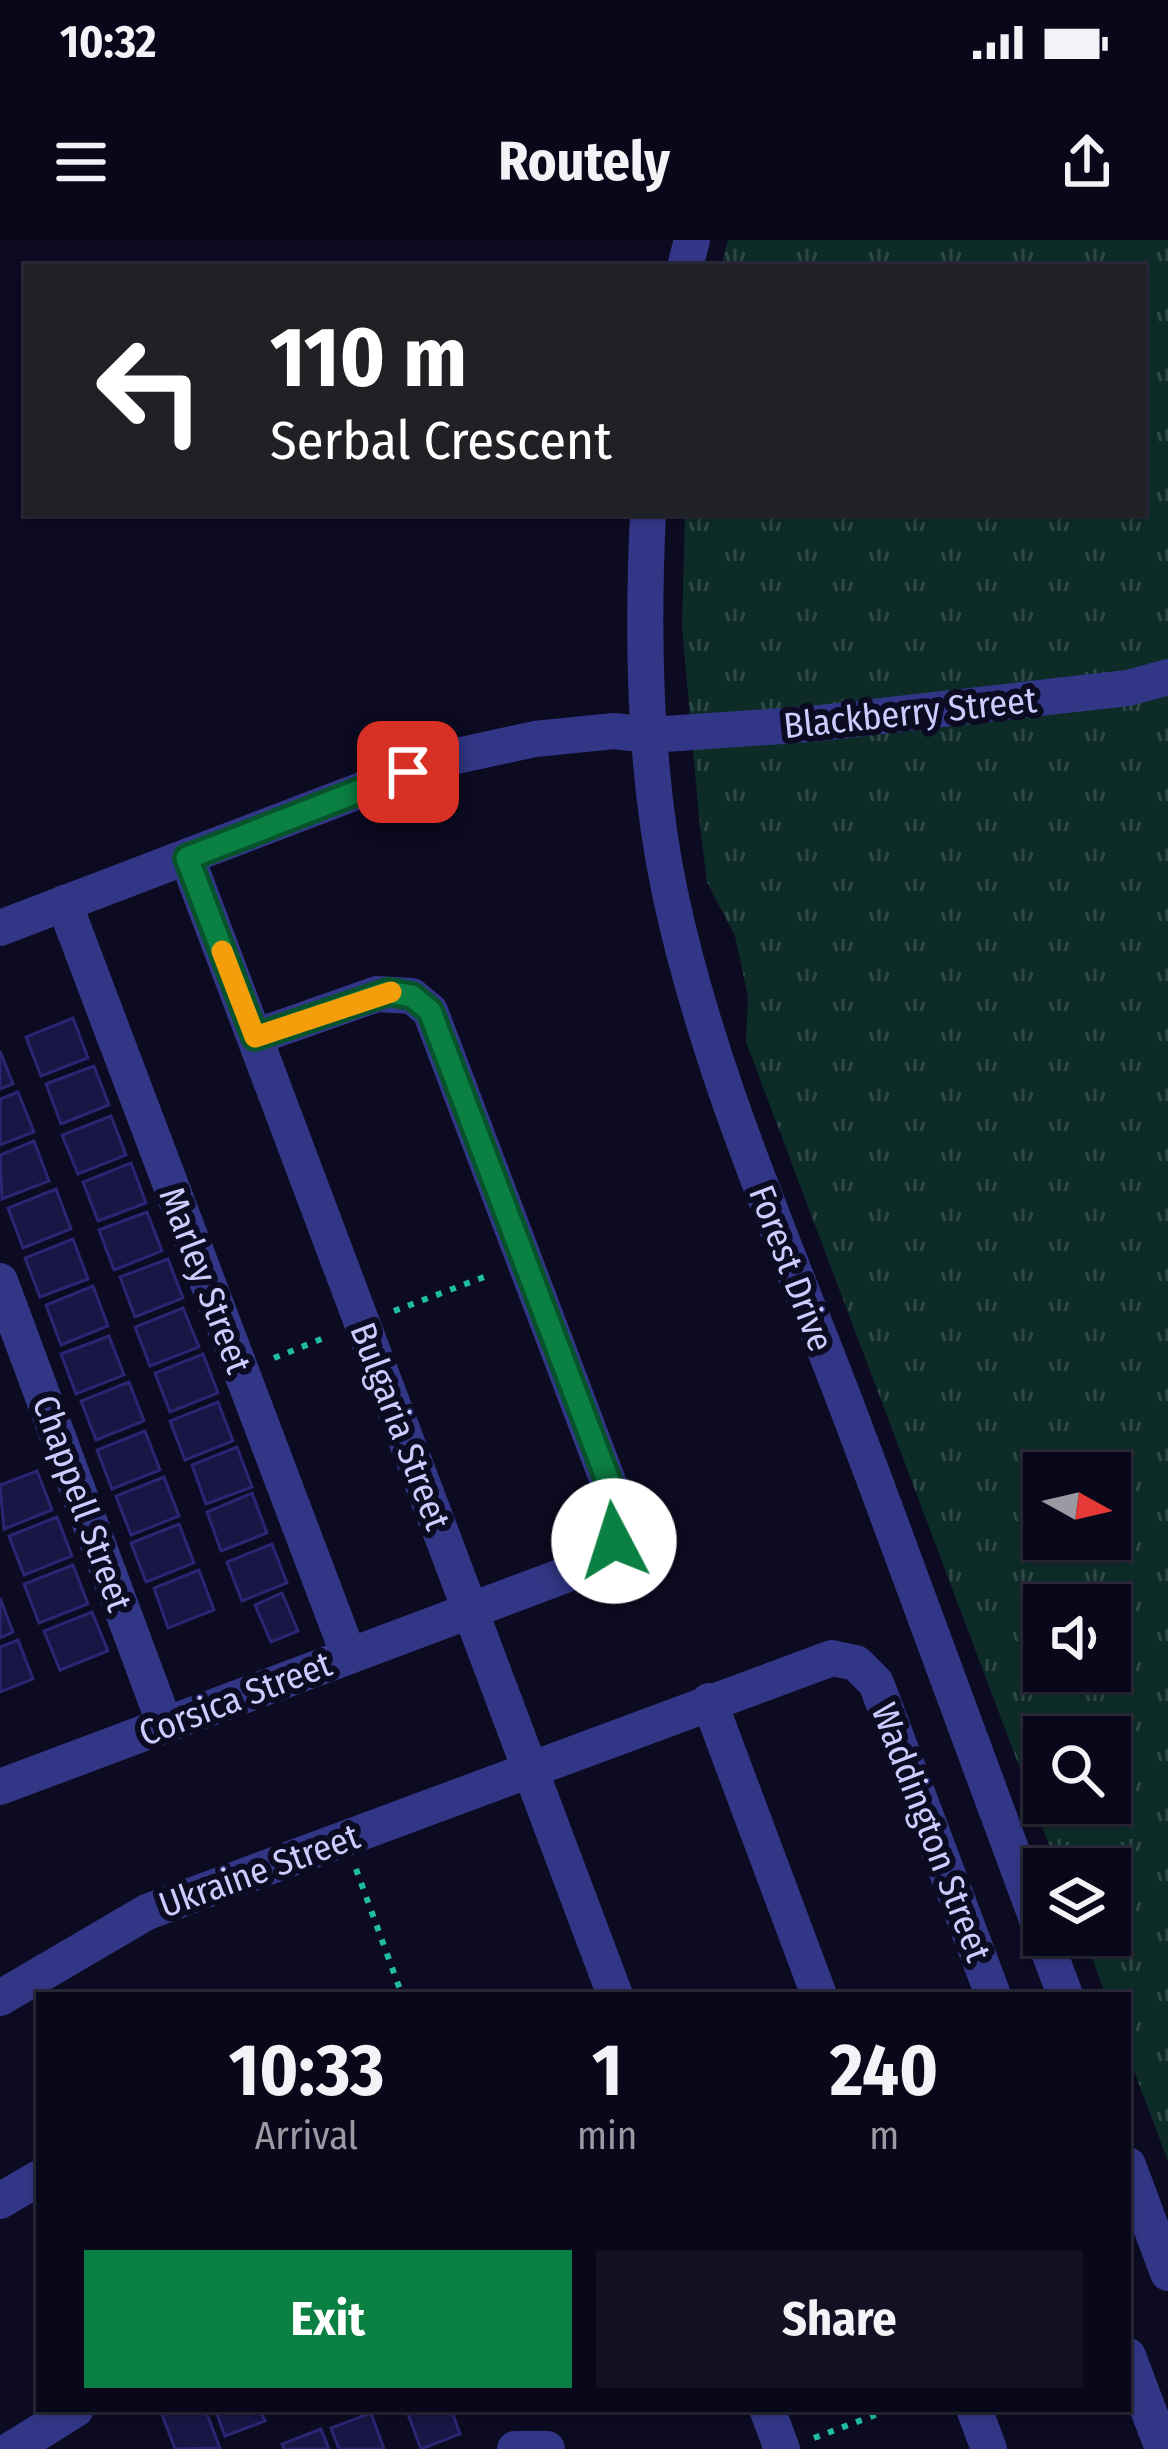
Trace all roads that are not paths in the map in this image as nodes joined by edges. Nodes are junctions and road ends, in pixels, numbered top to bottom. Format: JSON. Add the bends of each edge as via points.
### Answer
{"nodes":[{"id":1,"x":648,"y":516,"type":"edge"},
{"id":2,"x":1168,"y":677,"type":"edge"},
{"id":3,"x":650,"y":735,"type":"junction"},
{"id":4,"x":187,"y":858,"type":"junction"},
{"id":5,"x":64,"y":903,"type":"junction"},
{"id":6,"x":0,"y":928,"type":"edge"},
{"id":7,"x":255,"y":1037,"type":"junction"},
{"id":8,"x":0,"y":1281,"type":"edge"},
{"id":9,"x":471,"y":1610,"type":"junction"},
{"id":10,"x":349,"y":1656,"type":"junction"},
{"id":11,"x":709,"y":1701,"type":"junction"},
{"id":12,"x":166,"y":1725,"type":"junction"},
{"id":13,"x":530,"y":1767,"type":"junction"},
{"id":14,"x":0,"y":1786,"type":"edge"},
{"id":15,"x":614,"y":1992,"type":"edge"},
{"id":16,"x":818,"y":1992,"type":"edge"},
{"id":17,"x":992,"y":1992,"type":"edge"},
{"id":18,"x":1064,"y":1992,"type":"edge"},
{"id":19,"x":0,"y":1998,"type":"edge"},
{"id":20,"x":1131,"y":2173,"type":"edge"},
{"id":21,"x":36,"y":2181,"type":"edge"},
{"id":22,"x":0,"y":2201,"type":"edge"},
{"id":23,"x":1168,"y":2273,"type":"edge"},
{"id":24,"x":1131,"y":2364,"type":"edge"},
{"id":25,"x":71,"y":2412,"type":"edge"},
{"id":26,"x":769,"y":2412,"type":"edge"},
{"id":27,"x":975,"y":2412,"type":"edge"},
{"id":28,"x":794,"y":2445,"type":"edge"},
{"id":29,"x":12,"y":2449,"type":"edge"},
{"id":30,"x":515,"y":2449,"type":"edge"},
{"id":31,"x":547,"y":2449,"type":"edge"},
{"id":32,"x":989,"y":2449,"type":"edge"},
{"id":33,"x":1163,"y":2449,"type":"edge"}],
"edges":[{"from":1,"to":3,"type":"street","name":"Forest Drive"},
{"from":2,"to":3,"type":"street","name":"Blackberry Street","via":[[977,706]]},
{"from":3,"to":4,"type":"street","name":"Blackberry Street","via":[[535,739],[443,760]]},
{"from":3,"to":18,"type":"street","name":"Forest Drive","via":[[669,890],[722,1081]]},
{"from":4,"to":5,"type":"street","name":"Blackberry Street"},
{"from":4,"to":7,"type":"street","name":"Bulgaria Street"},
{"from":5,"to":6,"type":"street","name":"Blackberry Street"},
{"from":5,"to":10,"type":"street","name":"Marley Street"},
{"from":7,"to":9,"type":"street","name":"Bulgaria Street"},
{"from":7,"to":9,"type":"street","name":"Corsica Street","via":[[388,992],[422,1003],[444,1043],[619,1517],[614,1541],[596,1562]]},
{"from":8,"to":12,"type":"street","name":"Chappell Street"},
{"from":9,"to":10,"type":"street","name":"Corsica Street"},
{"from":9,"to":13,"type":"street","name":"Bulgaria Street"},
{"from":10,"to":12,"type":"street","name":"Corsica Street"},
{"from":11,"to":13,"type":"street","name":"Waddington Street"},
{"from":11,"to":16,"type":"street"},
{"from":11,"to":17,"type":"street","name":"Waddington Street","via":[[820,1659],[845,1659],[868,1672]]},
{"from":12,"to":14,"type":"street","name":"Corsica Street"},
{"from":13,"to":15,"type":"street","name":"Bulgaria Street"},
{"from":13,"to":19,"type":"street","name":"Ukraine Street","via":[[147,1912]]},
{"from":20,"to":23,"type":"street"},
{"from":21,"to":22,"type":"street"},
{"from":24,"to":33,"type":"street"},
{"from":25,"to":29,"type":"street"},
{"from":26,"to":28,"type":"street"},
{"from":27,"to":32,"type":"street"},
{"from":30,"to":31,"type":"street"}]}
